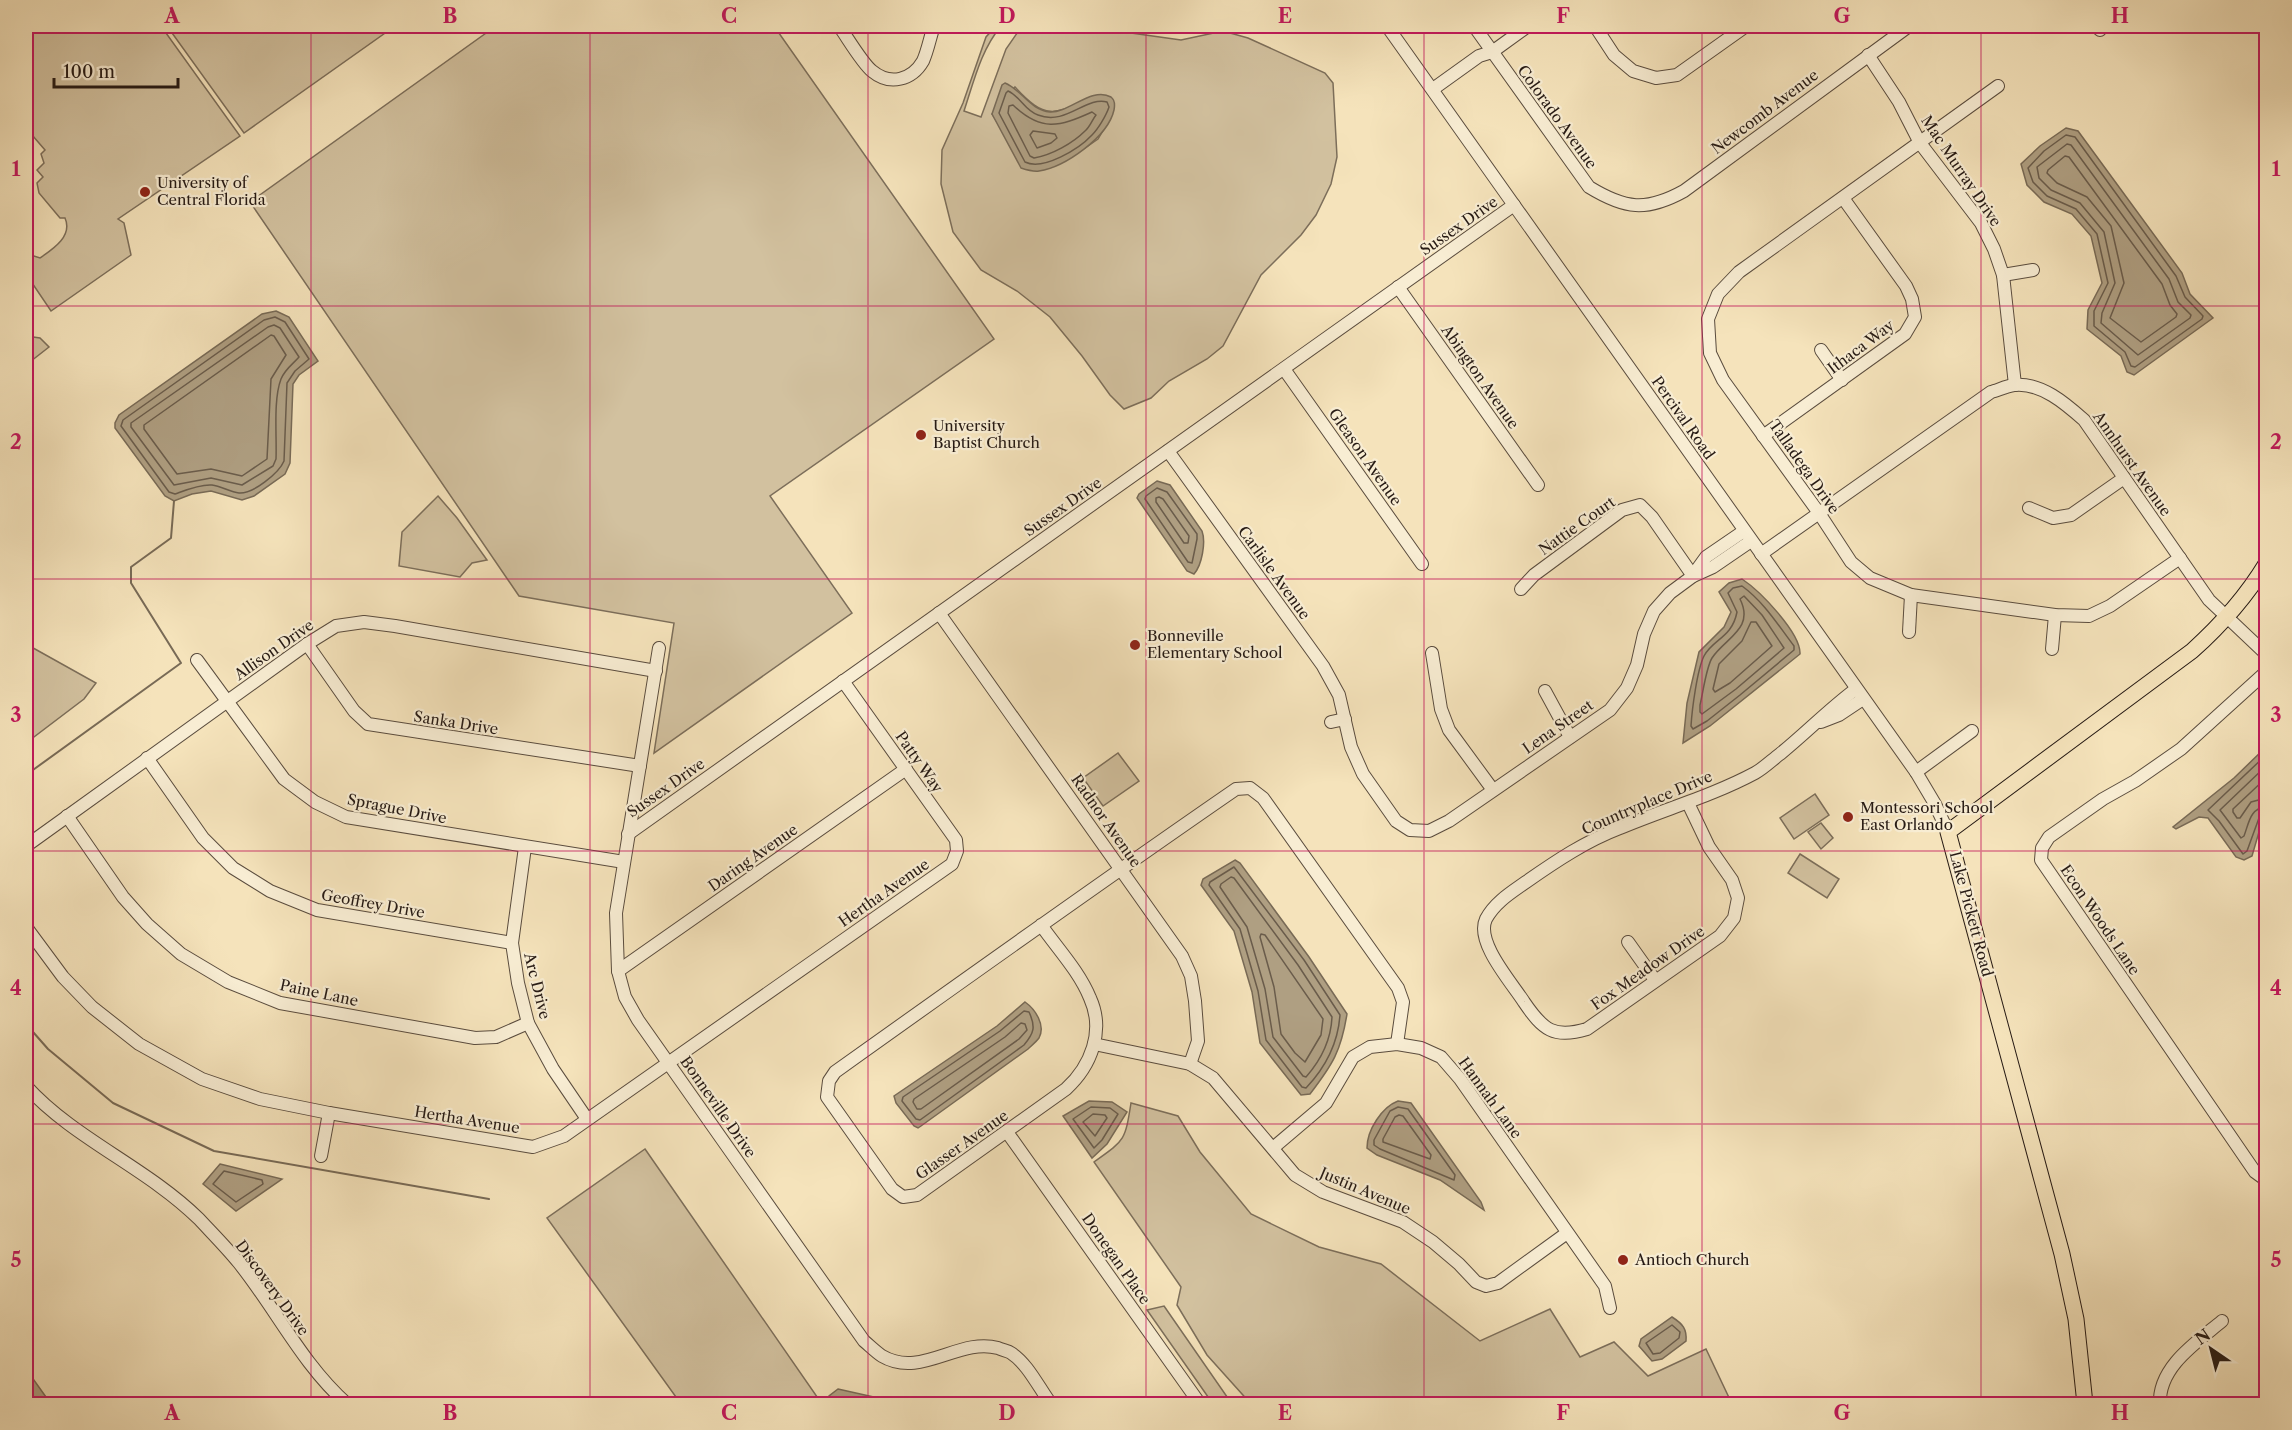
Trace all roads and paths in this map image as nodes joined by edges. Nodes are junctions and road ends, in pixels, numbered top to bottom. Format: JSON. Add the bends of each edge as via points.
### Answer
{"nodes":[{"id":1,"x":839,"y":26,"type":"edge"},
{"id":2,"x":934,"y":26,"type":"edge"},
{"id":3,"x":1387,"y":26,"type":"edge"},
{"id":4,"x":1474,"y":26,"type":"edge"},
{"id":5,"x":1528,"y":26,"type":"edge"},
{"id":6,"x":1595,"y":26,"type":"edge"},
{"id":7,"x":1746,"y":26,"type":"edge"},
{"id":8,"x":1909,"y":26,"type":"edge"},
{"id":9,"x":1492,"y":52,"type":"junction"},
{"id":10,"x":1868,"y":55,"type":"junction"},
{"id":11,"x":1998,"y":86,"type":"dead end"},
{"id":12,"x":1435,"y":92,"type":"junction"},
{"id":13,"x":1920,"y":143,"type":"junction"},
{"id":14,"x":1843,"y":198,"type":"junction"},
{"id":15,"x":1514,"y":205,"type":"junction"},
{"id":16,"x":1632,"y":206,"type":"joint"},
{"id":17,"x":2033,"y":270,"type":"dead end"},
{"id":18,"x":2003,"y":275,"type":"junction"},
{"id":19,"x":1398,"y":287,"type":"junction"},
{"id":20,"x":1821,"y":350,"type":"dead end"},
{"id":21,"x":1284,"y":369,"type":"junction"},
{"id":22,"x":1842,"y":380,"type":"junction"},
{"id":23,"x":2015,"y":385,"type":"junction"},
{"id":24,"x":1763,"y":435,"type":"junction"},
{"id":25,"x":1168,"y":451,"type":"junction"},
{"id":26,"x":2124,"y":478,"type":"junction"},
{"id":27,"x":1538,"y":485,"type":"dead end"},
{"id":28,"x":2029,"y":508,"type":"dead end"},
{"id":29,"x":1819,"y":513,"type":"junction"},
{"id":30,"x":1748,"y":536,"type":"junction"},
{"id":31,"x":1761,"y":554,"type":"junction"},
{"id":32,"x":2180,"y":558,"type":"junction"},
{"id":33,"x":1422,"y":564,"type":"dead end"},
{"id":34,"x":2266,"y":564,"type":"edge"},
{"id":35,"x":1693,"y":576,"type":"junction"},
{"id":36,"x":1521,"y":589,"type":"dead end"},
{"id":37,"x":1911,"y":595,"type":"junction"},
{"id":38,"x":939,"y":613,"type":"junction"},
{"id":39,"x":2055,"y":615,"type":"junction"},
{"id":40,"x":2226,"y":618,"type":"junction"},
{"id":41,"x":1910,"y":632,"type":"dead end"},
{"id":42,"x":307,"y":644,"type":"junction"},
{"id":43,"x":659,"y":648,"type":"dead end"},
{"id":44,"x":2052,"y":648,"type":"dead end"},
{"id":45,"x":1432,"y":653,"type":"dead end"},
{"id":46,"x":2266,"y":654,"type":"edge"},
{"id":47,"x":197,"y":660,"type":"dead end"},
{"id":48,"x":656,"y":670,"type":"junction"},
{"id":49,"x":2266,"y":672,"type":"edge"},
{"id":50,"x":843,"y":681,"type":"junction"},
{"id":51,"x":1545,"y":691,"type":"dead end"},
{"id":52,"x":1859,"y":694,"type":"junction"},
{"id":53,"x":227,"y":702,"type":"junction"},
{"id":54,"x":1345,"y":719,"type":"junction"},
{"id":55,"x":1331,"y":722,"type":"dead end"},
{"id":56,"x":1972,"y":731,"type":"dead end"},
{"id":57,"x":1570,"y":737,"type":"junction"},
{"id":58,"x":147,"y":758,"type":"junction"},
{"id":59,"x":639,"y":766,"type":"junction"},
{"id":60,"x":906,"y":769,"type":"junction"},
{"id":61,"x":1916,"y":772,"type":"junction"},
{"id":62,"x":1493,"y":790,"type":"junction"},
{"id":63,"x":1688,"y":803,"type":"junction"},
{"id":64,"x":67,"y":816,"type":"junction"},
{"id":65,"x":1449,"y":821,"type":"joint"},
{"id":66,"x":1948,"y":832,"type":"junction"},
{"id":67,"x":628,"y":834,"type":"junction"},
{"id":68,"x":26,"y":846,"type":"edge"},
{"id":69,"x":525,"y":847,"type":"junction"},
{"id":70,"x":624,"y":862,"type":"junction"},
{"id":71,"x":952,"y":864,"type":"joint"},
{"id":72,"x":1121,"y":869,"type":"junction"},
{"id":73,"x":1041,"y":925,"type":"junction"},
{"id":74,"x":26,"y":927,"type":"edge"},
{"id":75,"x":1628,"y":942,"type":"dead end"},
{"id":76,"x":512,"y":943,"type":"junction"},
{"id":77,"x":618,"y":971,"type":"junction"},
{"id":78,"x":1655,"y":980,"type":"junction"},
{"id":79,"x":528,"y":1023,"type":"junction"},
{"id":80,"x":1587,"y":1029,"type":"joint"},
{"id":81,"x":1094,"y":1044,"type":"junction"},
{"id":82,"x":1397,"y":1044,"type":"junction"},
{"id":83,"x":668,"y":1062,"type":"junction"},
{"id":84,"x":1190,"y":1064,"type":"junction"},
{"id":85,"x":26,"y":1086,"type":"edge"},
{"id":86,"x":329,"y":1113,"type":"junction"},
{"id":87,"x":587,"y":1119,"type":"junction"},
{"id":88,"x":1007,"y":1132,"type":"junction"},
{"id":89,"x":1273,"y":1148,"type":"junction"},
{"id":90,"x":321,"y":1156,"type":"dead end"},
{"id":91,"x":2266,"y":1180,"type":"edge"},
{"id":92,"x":1567,"y":1233,"type":"junction"},
{"id":93,"x":1610,"y":1308,"type":"dead end"},
{"id":94,"x":2222,"y":1321,"type":"dead end"},
{"id":95,"x":347,"y":1404,"type":"edge"},
{"id":96,"x":1051,"y":1404,"type":"edge"},
{"id":97,"x":1200,"y":1404,"type":"edge"},
{"id":98,"x":2085,"y":1404,"type":"edge"},
{"id":99,"x":2160,"y":1404,"type":"edge"}],
"edges":[{"from":1,"to":2,"type":"street","via":[[871,71],[900,80],[915,72],[924,59]]},
{"from":3,"to":12,"type":"street","name":"Percival Road"},
{"from":4,"to":9,"type":"street","name":"Colorado Avenue"},
{"from":5,"to":9,"type":"street"},
{"from":6,"to":7,"type":"street","via":[[1614,55],[1633,71],[1656,78],[1677,75]]},
{"from":8,"to":10,"type":"street","name":"Newcomb Avenue"},
{"from":9,"to":12,"type":"street","via":[[1485,62]]},
{"from":9,"to":16,"type":"street","name":"Colorado Avenue","via":[[1589,187]]},
{"from":10,"to":13,"type":"street","name":"Mac Murray Drive"},
{"from":10,"to":16,"type":"street","name":"Newcomb Avenue","via":[[1684,191],[1663,203]]},
{"from":11,"to":13,"type":"street","name":"Talladega Drive"},
{"from":12,"to":15,"type":"street","name":"Percival Road"},
{"from":13,"to":14,"type":"street","name":"Talladega Drive"},
{"from":13,"to":18,"type":"street","name":"Mac Murray Drive","via":[[1981,224]]},
{"from":14,"to":22,"type":"street","name":"Ithaca Way","via":[[1906,286],[1915,317],[1905,334]]},
{"from":14,"to":24,"type":"street","name":"Talladega Drive","via":[[1738,272],[1718,294],[1708,319],[1710,353],[1723,380]]},
{"from":15,"to":19,"type":"street","name":"Sussex Drive"},
{"from":15,"to":30,"type":"street","name":"Percival Road"},
{"from":17,"to":18,"type":"street"},
{"from":18,"to":23,"type":"street","name":"Mac Murray Drive"},
{"from":19,"to":21,"type":"street","name":"Sussex Drive"},
{"from":19,"to":27,"type":"street","name":"Abington Avenue"},
{"from":20,"to":22,"type":"street"},
{"from":21,"to":25,"type":"street","name":"Sussex Drive"},
{"from":21,"to":33,"type":"street","name":"Gleason Avenue"},
{"from":22,"to":24,"type":"street","name":"Ithaca Way"},
{"from":23,"to":26,"type":"street","name":"Annhurst Avenue","via":[[2035,388],[2062,401],[2084,420]]},
{"from":23,"to":29,"type":"street","via":[[1991,392]]},
{"from":24,"to":29,"type":"street","name":"Talladega Drive"},
{"from":25,"to":38,"type":"street","name":"Sussex Drive"},
{"from":25,"to":54,"type":"street","name":"Carlisle Avenue","via":[[1323,666],[1339,695]]},
{"from":26,"to":28,"type":"street","via":[[2071,515],[2053,518]]},
{"from":26,"to":32,"type":"street","name":"Annhurst Avenue"},
{"from":29,"to":31,"type":"street"},
{"from":29,"to":37,"type":"street","name":"Talladega Drive","via":[[1851,562],[1870,578]]},
{"from":30,"to":31,"type":"street","name":"Percival Road"},
{"from":30,"to":35,"type":"street","name":"Lena Street","via":[[1706,557]]},
{"from":31,"to":52,"type":"street","name":"Percival Road"},
{"from":32,"to":39,"type":"street","name":"Talladega Drive","via":[[2089,616]]},
{"from":32,"to":40,"type":"street","name":"Annhurst Avenue"},
{"from":34,"to":40,"type":"main road","name":"Lake Pickett Road"},
{"from":35,"to":36,"type":"street","name":"Nattie Court","via":[[1640,505],[1622,510],[1534,575]]},
{"from":35,"to":57,"type":"street","name":"Lena Street","via":[[1654,611],[1627,688],[1610,710]]},
{"from":37,"to":39,"type":"street","name":"Talladega Drive"},
{"from":37,"to":41,"type":"street"},
{"from":38,"to":50,"type":"street","name":"Sussex Drive"},
{"from":38,"to":72,"type":"street","name":"Radnor Avenue"},
{"from":39,"to":44,"type":"street"},
{"from":40,"to":46,"type":"street","name":"Annhurst Avenue"},
{"from":40,"to":66,"type":"main road","name":"Lake Pickett Road","via":[[2166,672]]},
{"from":42,"to":48,"type":"street","name":"Allison Drive","via":[[336,626],[364,622]]},
{"from":42,"to":53,"type":"street","name":"Allison Drive"},
{"from":42,"to":59,"type":"street","name":"Sanka Drive","via":[[354,711],[368,724]]},
{"from":43,"to":48,"type":"street","name":"Bonneville Drive"},
{"from":45,"to":62,"type":"street","via":[[1441,709],[1449,730]]},
{"from":47,"to":53,"type":"street","name":"Sprague Drive"},
{"from":48,"to":59,"type":"street","name":"Bonneville Drive"},
{"from":49,"to":91,"type":"street","name":"Econ Woods Lane","via":[[2181,749],[2049,837],[2041,860],[2255,1172]]},
{"from":50,"to":60,"type":"street","name":"Patty Way"},
{"from":50,"to":67,"type":"street","name":"Sussex Drive"},
{"from":51,"to":57,"type":"street"},
{"from":52,"to":61,"type":"street","name":"Percival Road"},
{"from":52,"to":63,"type":"street","name":"Countryplace Drive","via":[[1833,706],[1756,772]]},
{"from":53,"to":58,"type":"street","name":"Allison Drive"},
{"from":53,"to":69,"type":"street","name":"Sprague Drive","via":[[284,779],[315,802],[346,816]]},
{"from":54,"to":55,"type":"street"},
{"from":54,"to":65,"type":"street","name":"Carlisle Avenue","via":[[1351,747],[1363,774],[1396,821],[1410,830],[1429,831]]},
{"from":56,"to":61,"type":"street"},
{"from":57,"to":62,"type":"street","name":"Lena Street"},
{"from":58,"to":64,"type":"street","name":"Allison Drive"},
{"from":58,"to":76,"type":"street","name":"Geoffrey Drive","via":[[203,838],[233,868],[270,891],[317,910]]},
{"from":59,"to":67,"type":"street","name":"Bonneville Drive"},
{"from":60,"to":71,"type":"street","name":"Patty Way","via":[[956,840]]},
{"from":60,"to":77,"type":"street","name":"Daring Avenue"},
{"from":61,"to":66,"type":"street","name":"Percival Road"},
{"from":62,"to":65,"type":"street","name":"Lena Street"},
{"from":63,"to":78,"type":"street","name":"Fox Meadow Drive","via":[[1709,847],[1732,880],[1738,898],[1734,918],[1720,936]]},
{"from":63,"to":80,"type":"street","name":"Countryplace Drive","via":[[1619,828],[1579,848],[1501,900],[1485,920],[1485,940],[1492,955],[1535,1018],[1550,1030],[1568,1035]]},
{"from":64,"to":68,"type":"street","name":"Allison Drive"},
{"from":64,"to":79,"type":"street","name":"Paine Lane","via":[[123,897],[147,924],[181,954],[228,982],[280,1003],[475,1038],[496,1037]]},
{"from":66,"to":98,"type":"main road","name":"Lake Pickett Road","via":[[2064,1263],[2078,1332]]},
{"from":67,"to":70,"type":"street","name":"Bonneville Drive"},
{"from":69,"to":70,"type":"street","name":"Sprague Drive"},
{"from":69,"to":76,"type":"street","name":"Arc Drive"},
{"from":70,"to":77,"type":"street","name":"Bonneville Drive","via":[[616,913]]},
{"from":71,"to":83,"type":"street","name":"Hertha Avenue"},
{"from":72,"to":73,"type":"street","name":"Glasser Avenue"},
{"from":72,"to":82,"type":"street","name":"Glasser Avenue","via":[[1236,789],[1250,788],[1263,798],[1398,988],[1403,1002]]},
{"from":72,"to":84,"type":"street","name":"Radnor Avenue","via":[[1173,941],[1191,976],[1198,1041]]},
{"from":73,"to":81,"type":"street","name":"Glasser Avenue","via":[[1091,999],[1096,1021]]},
{"from":73,"to":88,"type":"street","name":"Glasser Avenue","via":[[835,1072],[829,1081],[827,1096],[892,1189],[903,1197],[917,1195]]},
{"from":74,"to":86,"type":"street","name":"Hertha Avenue","via":[[63,977],[92,1007],[139,1044],[202,1079],[260,1099]]},
{"from":75,"to":78,"type":"street"},
{"from":76,"to":79,"type":"street","name":"Arc Drive"},
{"from":77,"to":83,"type":"street","name":"Bonneville Drive","via":[[625,997]]},
{"from":78,"to":80,"type":"street","name":"Fox Meadow Drive"},
{"from":79,"to":87,"type":"street","name":"Arc Drive"},
{"from":81,"to":84,"type":"street","name":"Justin Avenue"},
{"from":81,"to":88,"type":"street","name":"Glasser Avenue","via":[[1080,1076]]},
{"from":82,"to":89,"type":"street","name":"Hannah Lane","via":[[1370,1047],[1353,1057],[1326,1103]]},
{"from":82,"to":92,"type":"street","name":"Hannah Lane","via":[[1441,1057]]},
{"from":83,"to":87,"type":"street","name":"Hertha Avenue"},
{"from":83,"to":96,"type":"street","name":"Bonneville Drive","via":[[864,1341],[881,1356],[899,1362],[924,1362],[969,1347],[989,1346],[1011,1352]]},
{"from":84,"to":89,"type":"street","name":"Justin Avenue","via":[[1213,1078]]},
{"from":85,"to":95,"type":"street","name":"Discovery Drive","via":[[71,1125],[177,1198],[240,1263],[300,1352]]},
{"from":86,"to":87,"type":"street","name":"Hertha Avenue","via":[[533,1147],[564,1136]]},
{"from":86,"to":90,"type":"street"},
{"from":88,"to":97,"type":"street","name":"Donegan Place"},
{"from":89,"to":92,"type":"street","name":"Justin Avenue","via":[[1294,1175],[1323,1192],[1403,1222],[1486,1286],[1498,1282]]},
{"from":92,"to":93,"type":"street","name":"Hannah Lane","via":[[1605,1286]]},
{"from":94,"to":99,"type":"street","via":[[2183,1354],[2167,1374]]}]}
